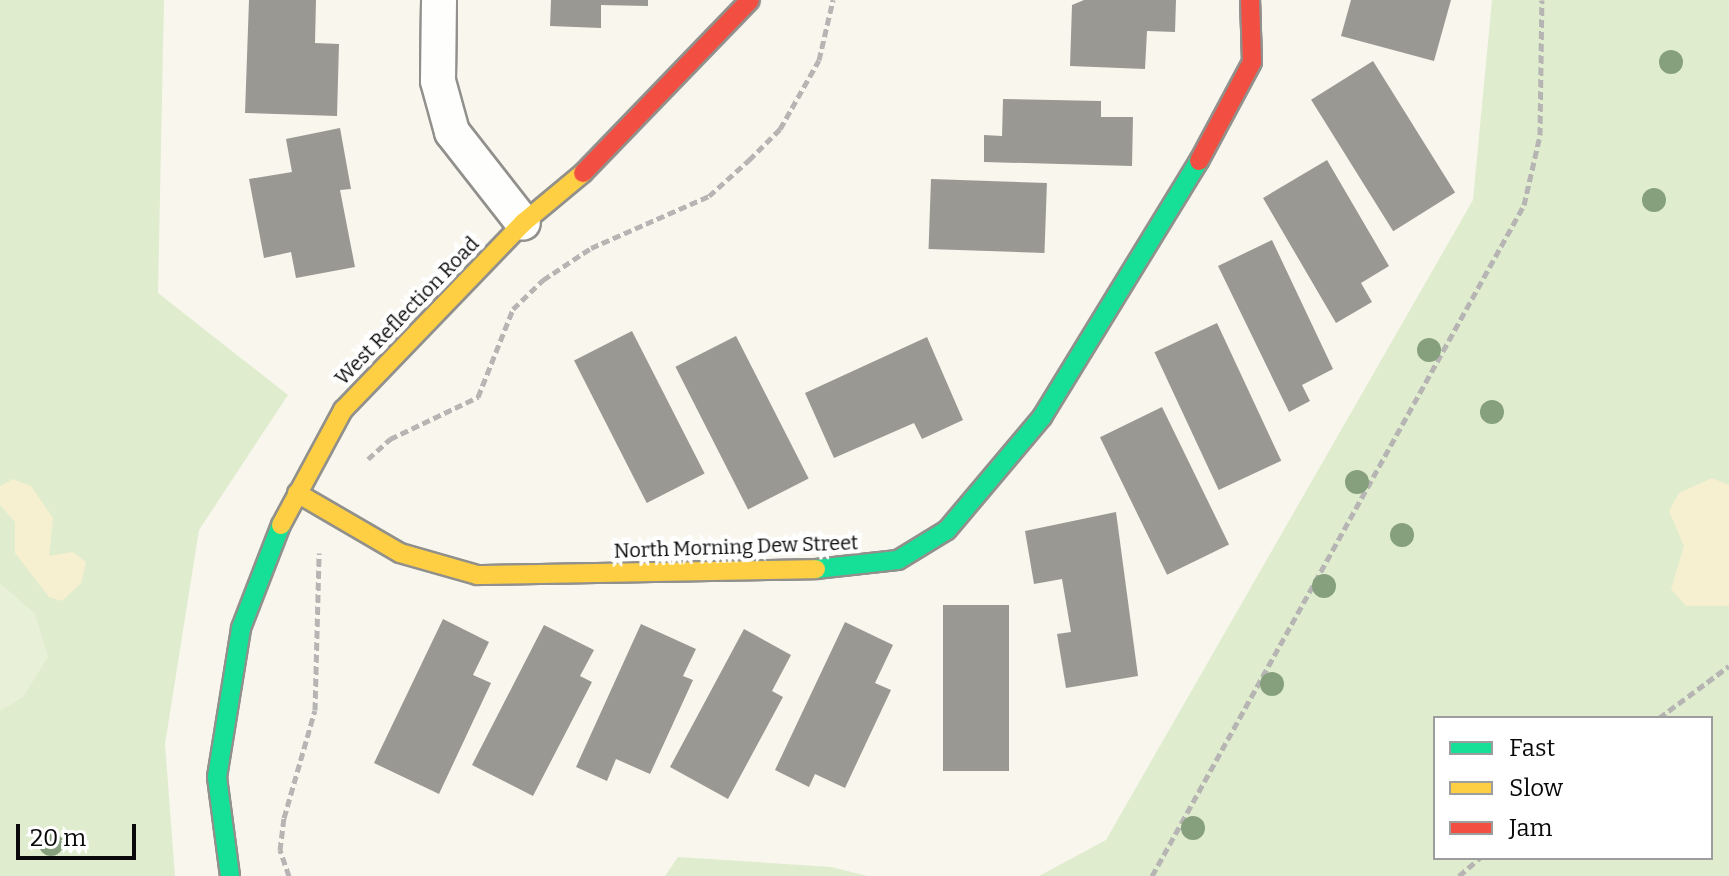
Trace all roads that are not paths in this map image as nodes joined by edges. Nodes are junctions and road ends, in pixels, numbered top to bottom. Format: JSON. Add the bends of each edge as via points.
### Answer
{"nodes":[{"id":1,"x":439,"y":0,"type":"edge"},
{"id":2,"x":750,"y":0,"type":"edge"},
{"id":3,"x":1250,"y":0,"type":"edge"},
{"id":4,"x":523,"y":223,"type":"junction"},
{"id":5,"x":297,"y":493,"type":"junction"},
{"id":6,"x":230,"y":876,"type":"edge"}],
"edges":[{"from":1,"to":4,"type":"street","via":[[438,81],[452,132]]},
{"from":2,"to":4,"type":"street","name":"West Reflection Road","via":[[615,147]]},
{"from":3,"to":5,"type":"street","name":"North Morning Dew Street","via":[[1252,62],[1169,215],[1042,417],[947,530],[898,560],[846,569],[477,575],[400,553]]},
{"from":4,"to":5,"type":"street","name":"West Reflection Road","via":[[343,410]]},
{"from":5,"to":6,"type":"street","name":"West Reflection Road","via":[[265,556],[224,704],[217,777]]}]}
